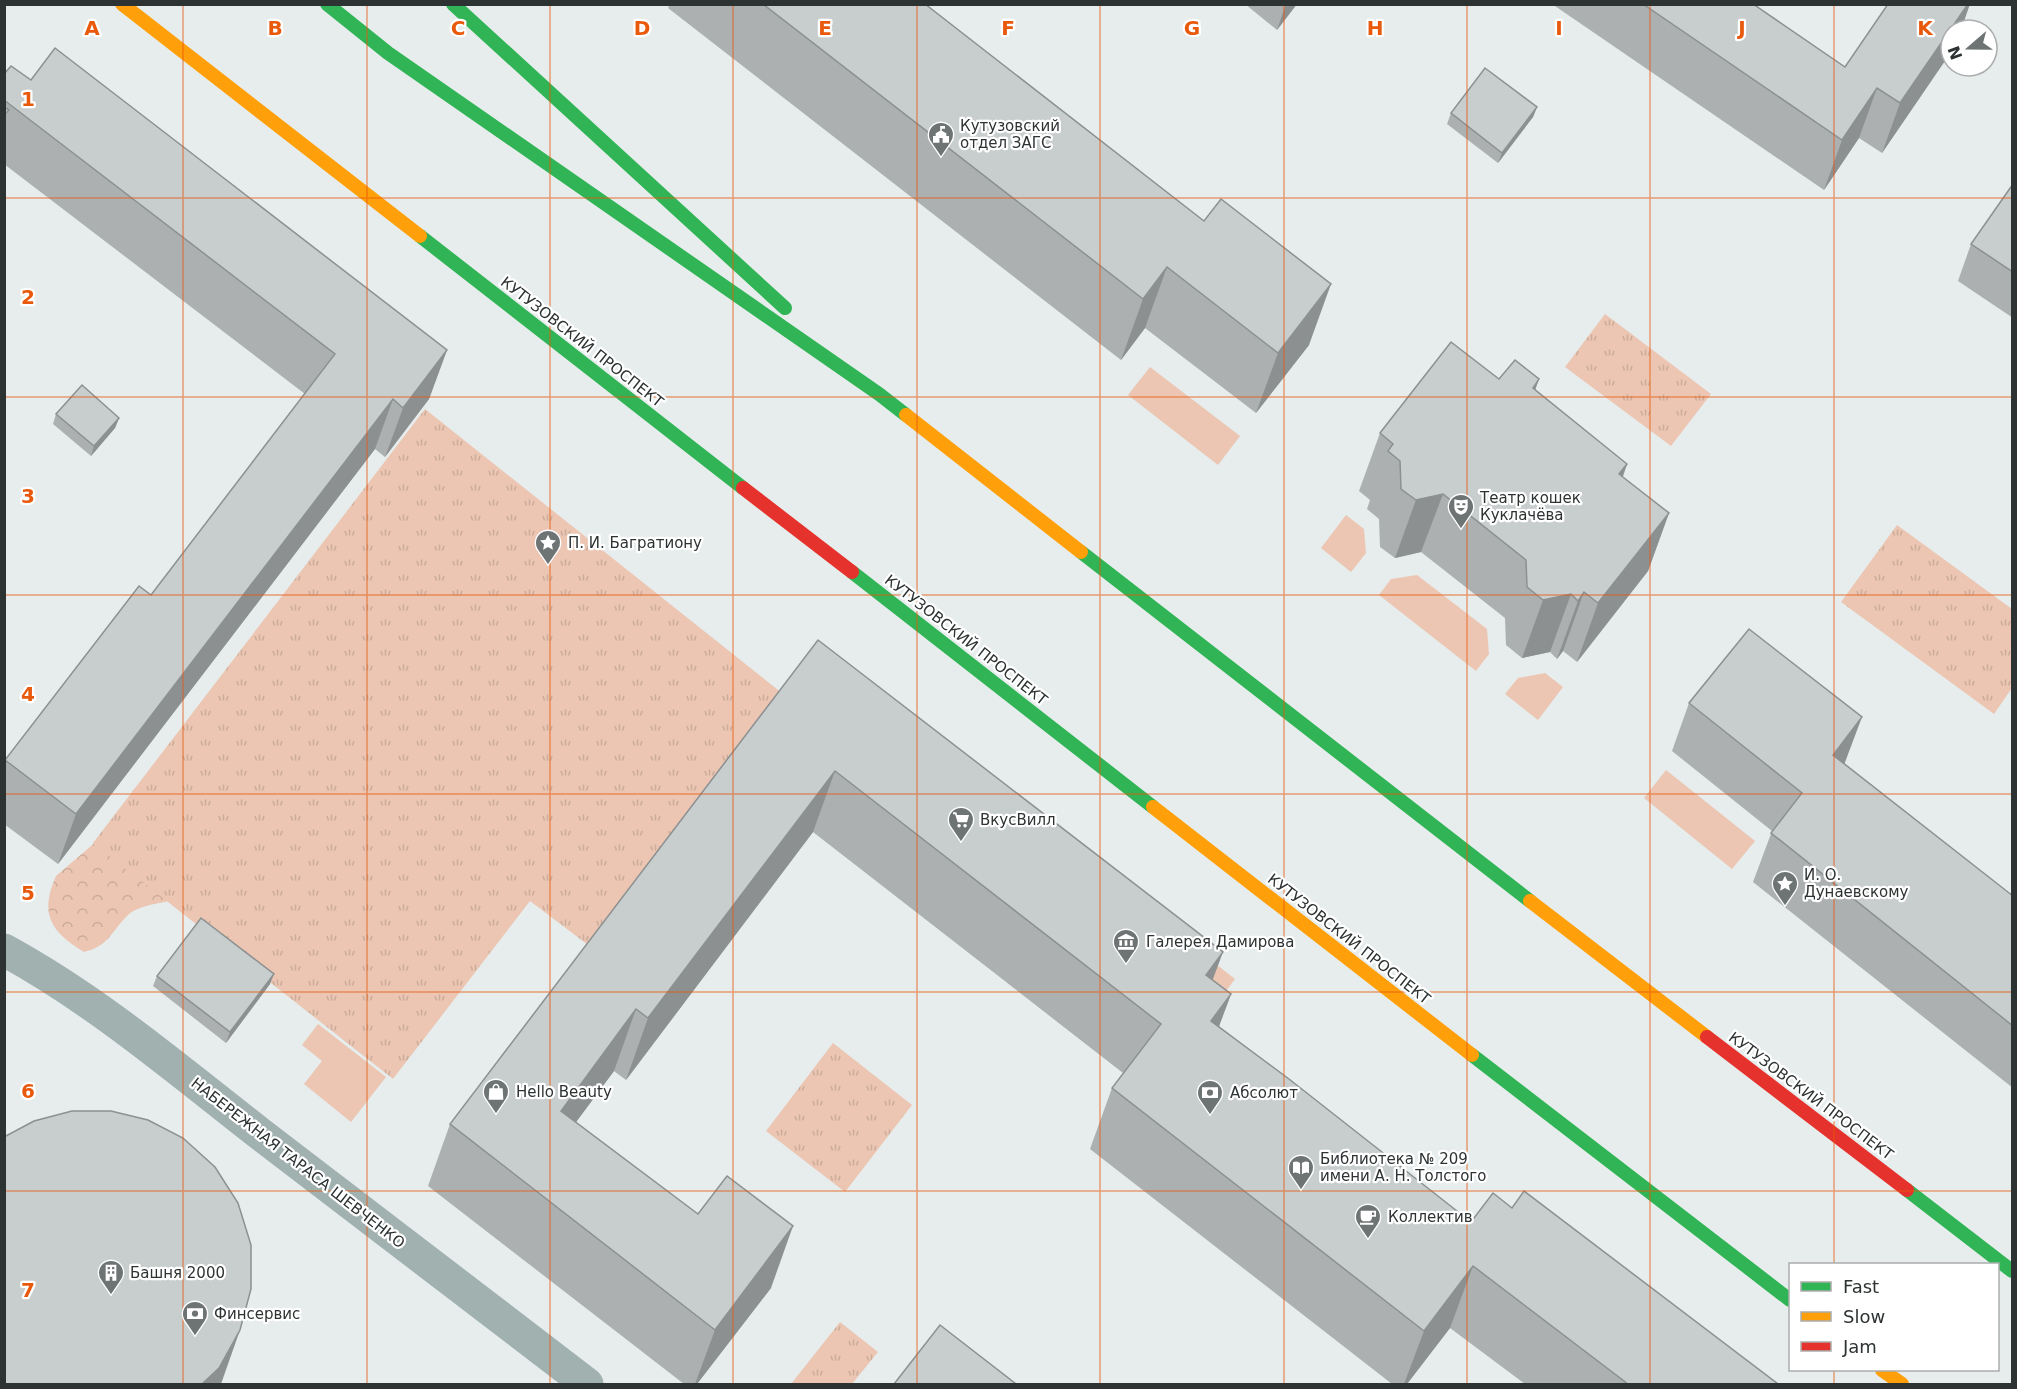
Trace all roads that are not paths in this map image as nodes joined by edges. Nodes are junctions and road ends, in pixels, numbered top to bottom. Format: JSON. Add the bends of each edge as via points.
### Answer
{"nodes":[{"id":1,"x":122,"y":4,"type":"edge"},
{"id":2,"x":327,"y":4,"type":"edge"},
{"id":3,"x":453,"y":4,"type":"edge"},
{"id":4,"x":879,"y":394,"type":"junction"},
{"id":5,"x":4,"y":950,"type":"edge"},
{"id":6,"x":2013,"y":1271,"type":"edge"},
{"id":7,"x":1789,"y":1298,"type":"edge"},
{"id":8,"x":1883,"y":1371,"type":"edge"},
{"id":9,"x":587,"y":1384,"type":"edge"},
{"id":10,"x":1902,"y":1384,"type":"edge"}],
"edges":[{"from":1,"to":7,"type":"main road","name":"КУТУЗОВСКИЙ ПРОСПЕКТ"},
{"from":2,"to":4,"type":"main road","name":"КУТУЗОВСКИЙ ПРОСПЕКТ","via":[[388,53]]},
{"from":3,"to":4,"type":"main road","name":"КУТУЗОВСКИЙ ПРОСПЕКТ"},
{"from":4,"to":6,"type":"main road","name":"КУТУЗОВСКИЙ ПРОСПЕКТ","via":[[1431,825]]},
{"from":5,"to":9,"type":"street","name":"НАБЕРЕЖНАЯ ТАРАСА ШЕВЧЕНКО","via":[[34,966],[135,1036]]},
{"from":8,"to":10,"type":"main road"}]}
